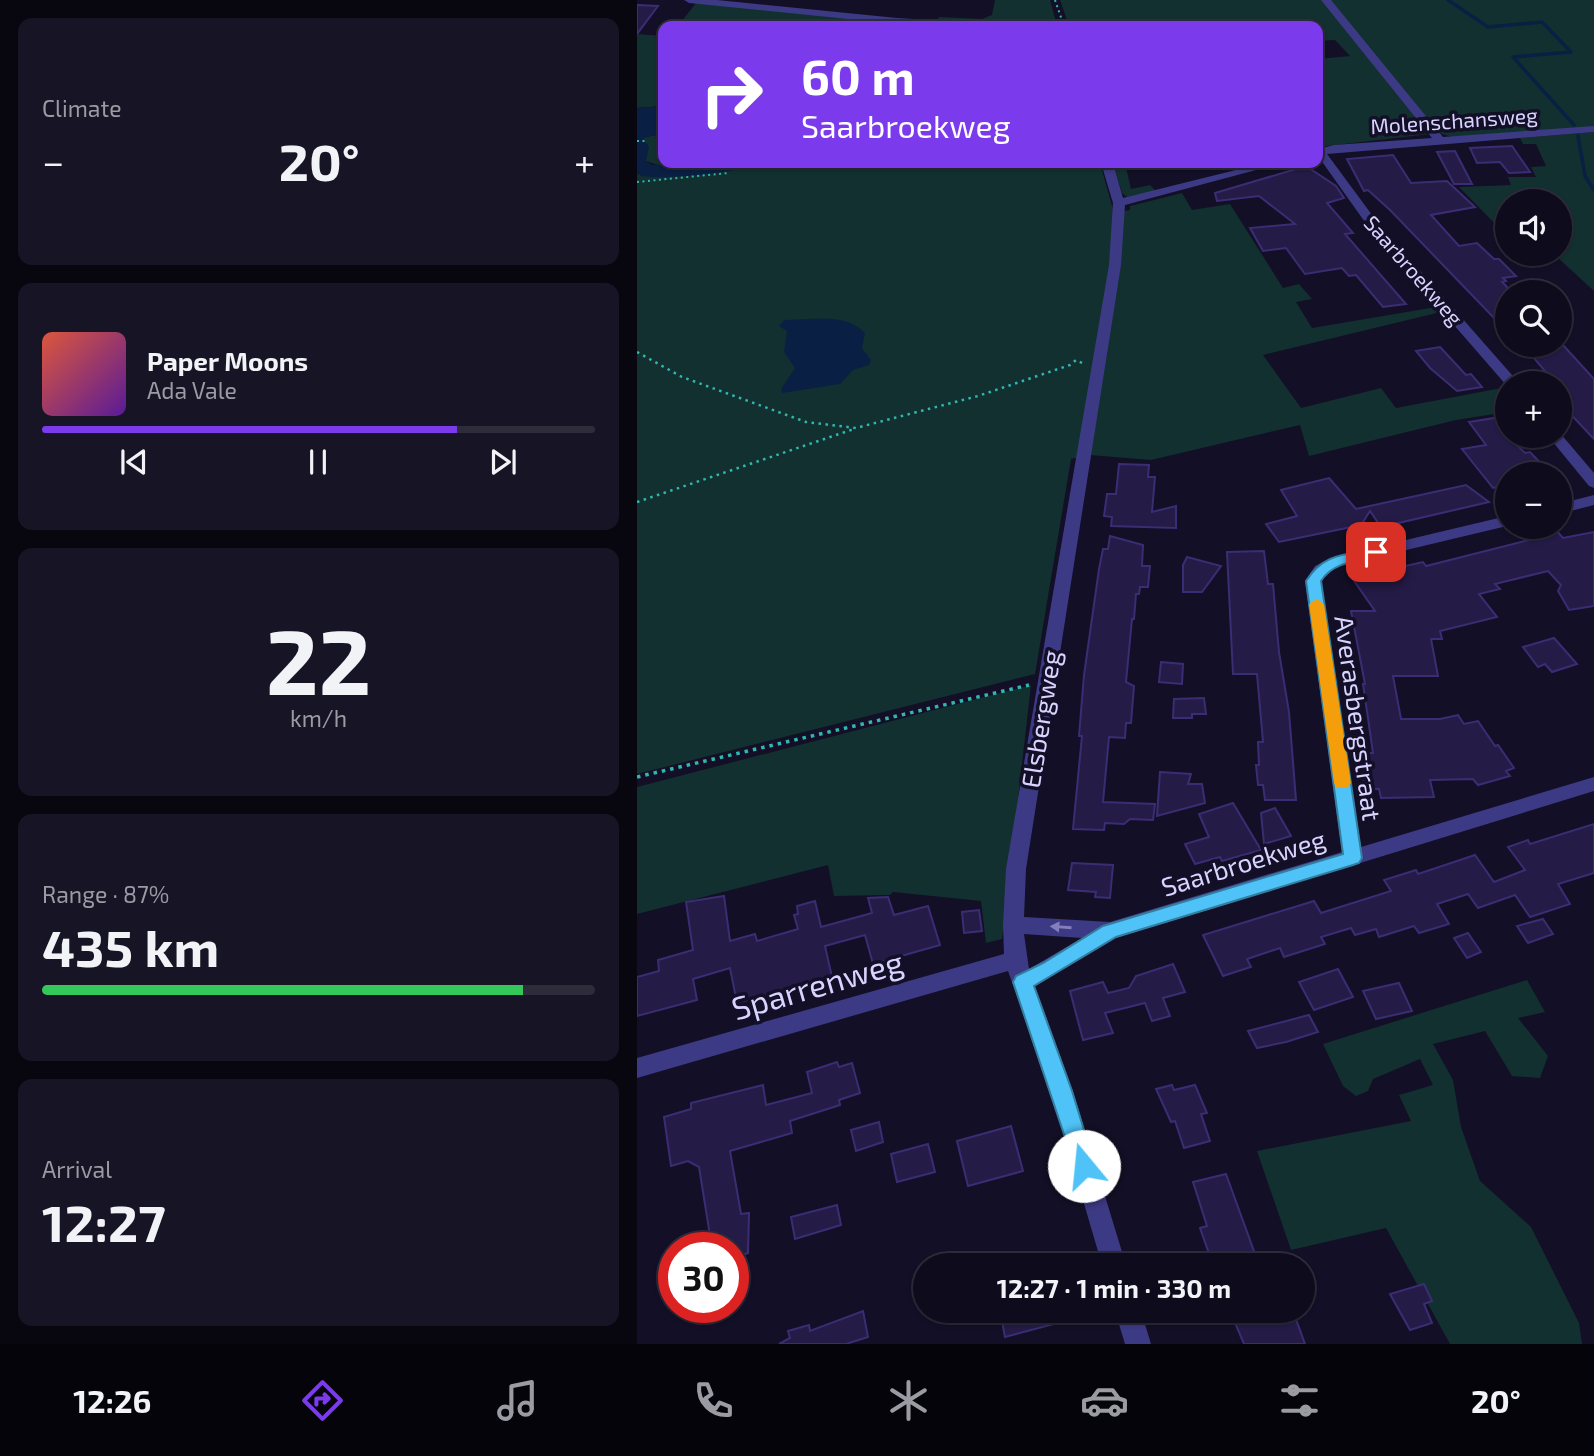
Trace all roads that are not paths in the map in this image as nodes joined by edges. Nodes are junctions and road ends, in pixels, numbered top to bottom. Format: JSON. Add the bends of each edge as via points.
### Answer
{"nodes":[{"id":1,"x":689,"y":0,"type":"edge"},
{"id":2,"x":1327,"y":0,"type":"edge"},
{"id":3,"x":926,"y":21,"type":"edge"},
{"id":4,"x":1594,"y":130,"type":"edge"},
{"id":5,"x":1440,"y":140,"type":"junction"},
{"id":6,"x":1323,"y":152,"type":"edge"},
{"id":7,"x":1323,"y":157,"type":"edge"},
{"id":8,"x":1108,"y":168,"type":"edge"},
{"id":9,"x":1256,"y":168,"type":"edge"},
{"id":10,"x":1119,"y":203,"type":"junction"},
{"id":11,"x":1501,"y":371,"type":"edge"},
{"id":12,"x":1565,"y":448,"type":"edge"},
{"id":13,"x":1594,"y":483,"type":"edge"},
{"id":14,"x":1594,"y":500,"type":"edge"},
{"id":15,"x":1572,"y":506,"type":"edge"},
{"id":16,"x":1495,"y":524,"type":"edge"},
{"id":17,"x":1594,"y":784,"type":"edge"},
{"id":18,"x":1353,"y":858,"type":"junction"},
{"id":19,"x":1013,"y":925,"type":"junction"},
{"id":20,"x":1110,"y":931,"type":"junction"},
{"id":21,"x":1019,"y":971,"type":"junction"},
{"id":22,"x":637,"y":1068,"type":"edge"},
{"id":23,"x":1110,"y":1253,"type":"edge"},
{"id":24,"x":1132,"y":1323,"type":"edge"},
{"id":25,"x":1138,"y":1344,"type":"edge"}],
"edges":[{"from":1,"to":3,"type":"street"},
{"from":2,"to":5,"type":"street"},
{"from":4,"to":5,"type":"street","name":"Molenschansweg"},
{"from":5,"to":6,"type":"street","name":"Molenschansweg"},
{"from":7,"to":11,"type":"street","name":"Saarbroekweg","via":[[1371,222]]},
{"from":8,"to":10,"type":"street","name":"Elsbergweg"},
{"from":9,"to":10,"type":"street"},
{"from":10,"to":19,"type":"street","name":"Elsbergweg","via":[[1115,265],[1016,869]]},
{"from":12,"to":13,"type":"street"},
{"from":14,"to":15,"type":"street"},
{"from":16,"to":18,"type":"street","name":"Averasbergstraat","via":[[1331,563],[1313,581]]},
{"from":17,"to":18,"type":"street","name":"Saarbroekweg"},
{"from":18,"to":20,"type":"street","name":"Saarbroekweg"},
{"from":20,"to":19,"type":"street","name":"Saarbroekweg","one_way":true},
{"from":19,"to":21,"type":"street","name":"Elsbergweg"},
{"from":20,"to":21,"type":"street","name":"Saarbroekweg","via":[[1050,968]]},
{"from":21,"to":22,"type":"street","name":"Sparrenweg"},
{"from":21,"to":23,"type":"street","name":"Elsbergweg","via":[[1062,1091]]},
{"from":24,"to":25,"type":"street"}]}
